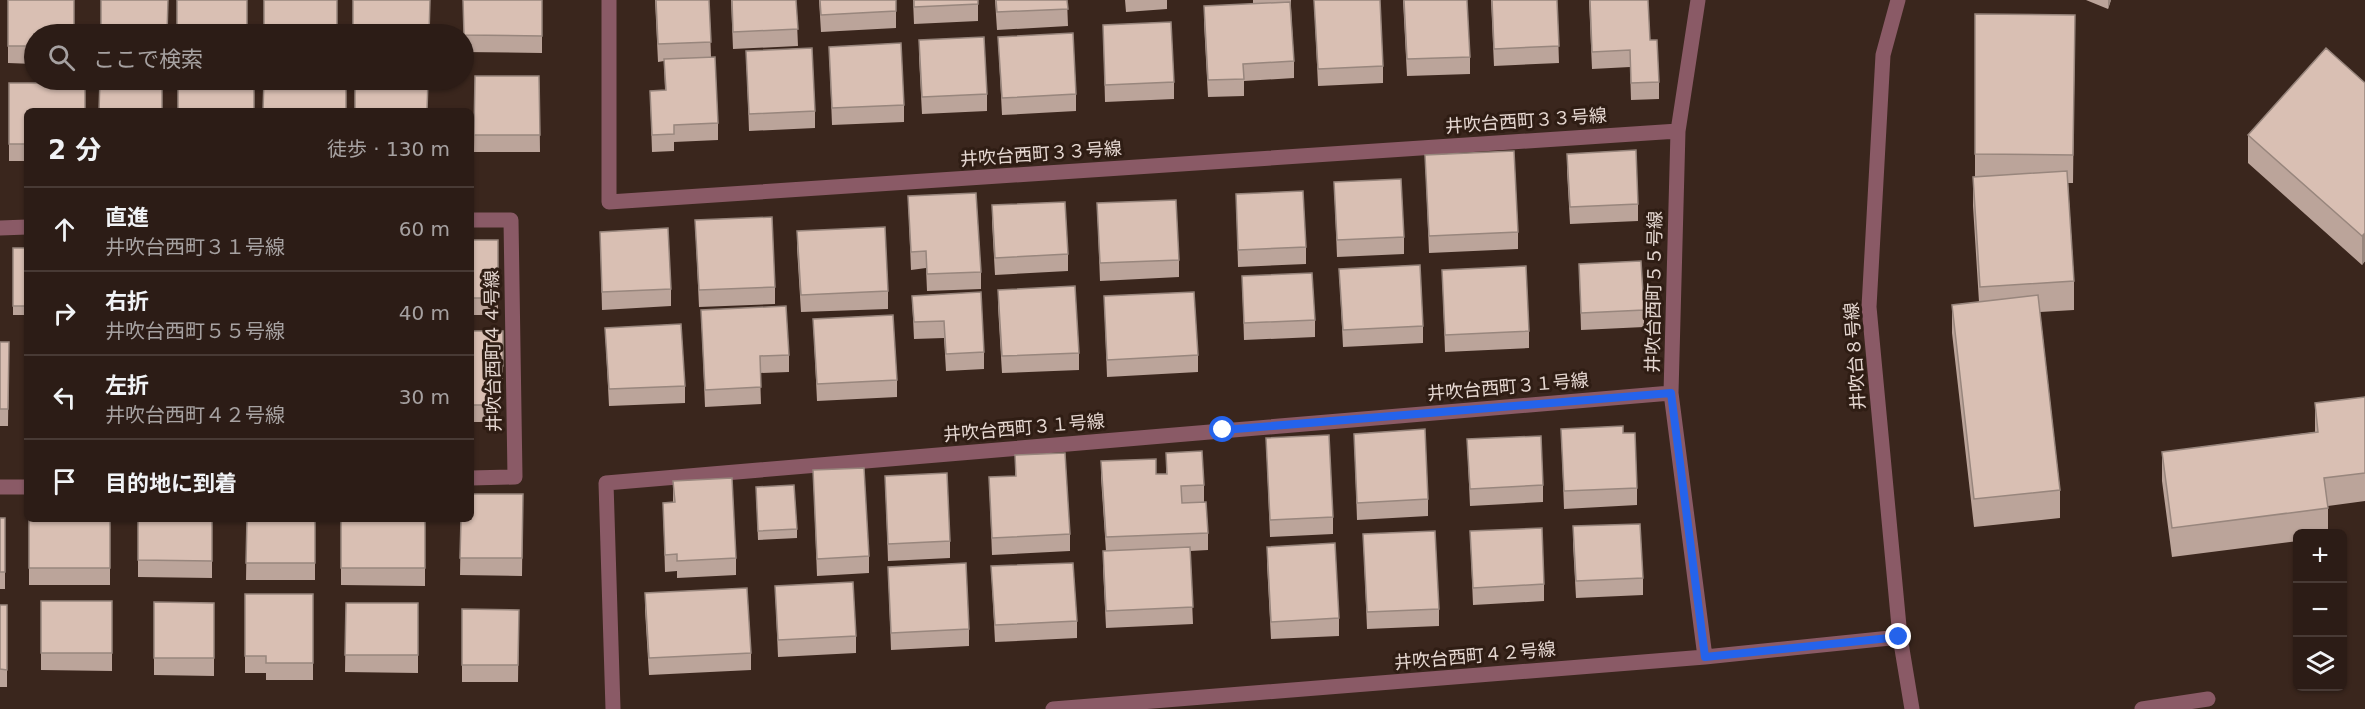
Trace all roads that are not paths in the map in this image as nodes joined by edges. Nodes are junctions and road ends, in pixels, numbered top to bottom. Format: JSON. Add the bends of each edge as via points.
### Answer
{"nodes":[{"id":1,"x":609,"y":0,"type":"edge"},
{"id":2,"x":1698,"y":0,"type":"edge"},
{"id":3,"x":1898,"y":0,"type":"edge"},
{"id":4,"x":1678,"y":131,"type":"junction"},
{"id":5,"x":474,"y":220,"type":"edge"},
{"id":6,"x":0,"y":228,"type":"edge"},
{"id":7,"x":24,"y":228,"type":"edge"},
{"id":8,"x":1671,"y":393,"type":"junction"},
{"id":9,"x":474,"y":478,"type":"edge"},
{"id":10,"x":0,"y":487,"type":"edge"},
{"id":11,"x":24,"y":487,"type":"edge"},
{"id":12,"x":1899,"y":637,"type":"junction"},
{"id":13,"x":1705,"y":657,"type":"junction"},
{"id":14,"x":2208,"y":699,"type":"dead end"},
{"id":15,"x":613,"y":709,"type":"edge"},
{"id":16,"x":1053,"y":709,"type":"edge"},
{"id":17,"x":1912,"y":709,"type":"edge"},
{"id":18,"x":2142,"y":709,"type":"edge"}],
"edges":[{"from":1,"to":4,"type":"street","name":"井吹台西町３３号線","via":[[609,202]]},
{"from":2,"to":4,"type":"street","name":"井吹台西町５５号線"},
{"from":3,"to":12,"type":"street","name":"井吹台８号線","via":[[1883,55],[1869,307]]},
{"from":4,"to":8,"type":"street","name":"井吹台西町５５号線"},
{"from":5,"to":9,"type":"street","name":"井吹台西町４４号線","via":[[511,220],[515,477]]},
{"from":6,"to":7,"type":"street"},
{"from":8,"to":13,"type":"street","name":"井吹台西町５５号線"},
{"from":8,"to":15,"type":"street","name":"井吹台西町３１号線","via":[[606,483]]},
{"from":10,"to":11,"type":"street"},
{"from":12,"to":13,"type":"street","name":"井吹台西町４２号線"},
{"from":12,"to":17,"type":"street","name":"井吹台８号線"},
{"from":13,"to":16,"type":"street","name":"井吹台西町４２号線"},
{"from":14,"to":18,"type":"street"}]}
